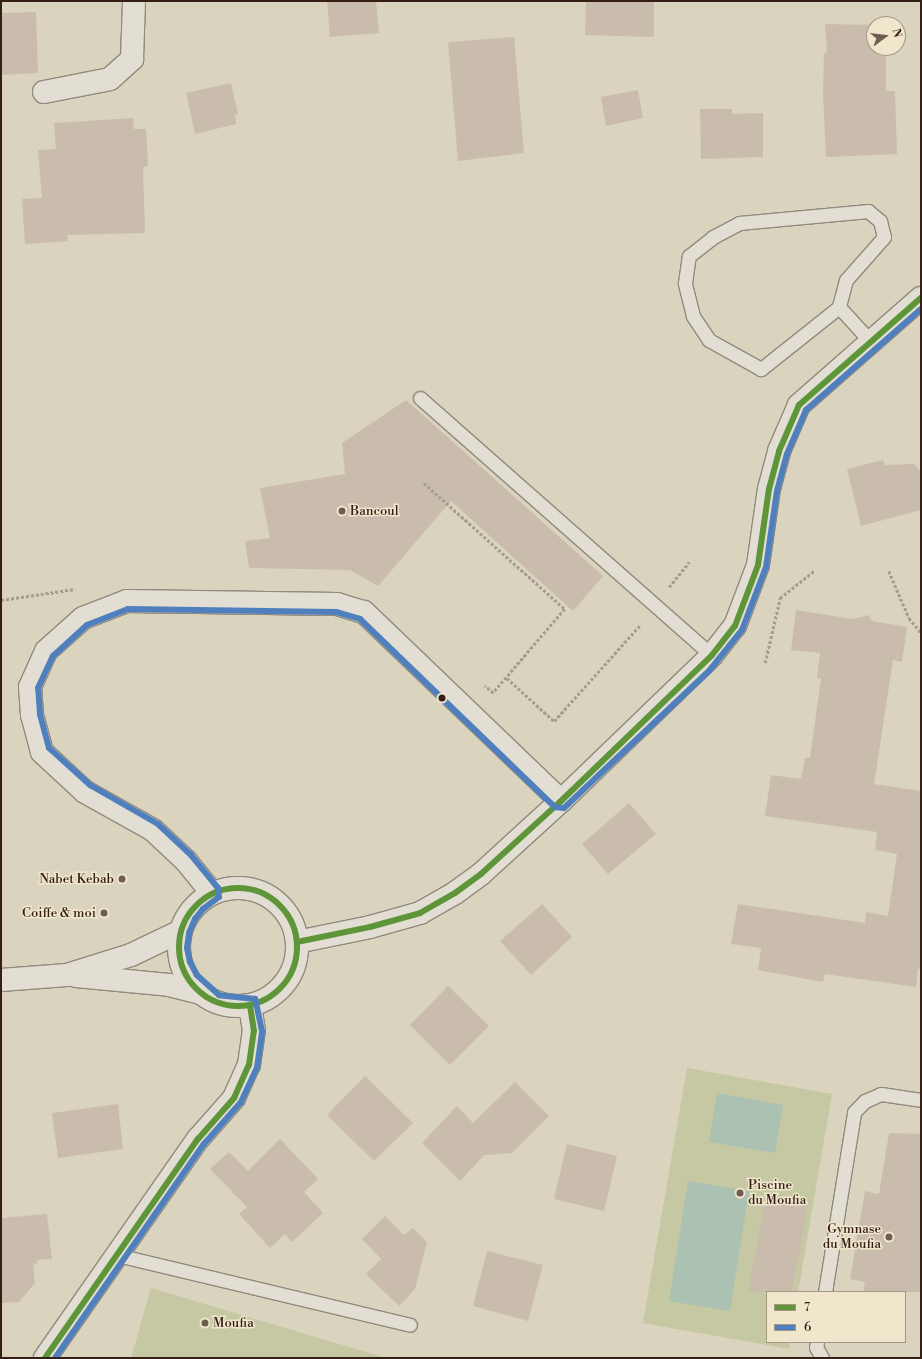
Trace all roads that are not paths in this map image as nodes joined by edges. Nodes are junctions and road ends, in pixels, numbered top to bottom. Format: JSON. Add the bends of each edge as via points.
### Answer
{"nodes":[{"id":1,"x":134,"y":1,"type":"edge"},
{"id":2,"x":44,"y":92,"type":"dead end"},
{"id":3,"x":921,"y":298,"type":"edge"},
{"id":4,"x":839,"y":308,"type":"junction"},
{"id":5,"x":871,"y":342,"type":"junction"},
{"id":6,"x":420,"y":398,"type":"dead end"},
{"id":7,"x":712,"y":655,"type":"junction"},
{"id":8,"x":561,"y":801,"type":"junction"},
{"id":9,"x":212,"y":893,"type":"junction"},
{"id":10,"x":181,"y":931,"type":"junction"},
{"id":11,"x":297,"y":942,"type":"junction"},
{"id":12,"x":67,"y":975,"type":"junction"},
{"id":13,"x":1,"y":980,"type":"edge"},
{"id":14,"x":202,"y":993,"type":"junction"},
{"id":15,"x":250,"y":1005,"type":"junction"},
{"id":16,"x":921,"y":1100,"type":"edge"},
{"id":17,"x":117,"y":1255,"type":"junction"},
{"id":18,"x":825,"y":1291,"type":"edge"},
{"id":19,"x":410,"y":1325,"type":"dead end"},
{"id":20,"x":817,"y":1343,"type":"edge"},
{"id":21,"x":45,"y":1358,"type":"edge"},
{"id":22,"x":822,"y":1358,"type":"edge"}],
"edges":[{"from":1,"to":2,"type":"main road","via":[[132,59],[110,79]]},
{"from":3,"to":5,"type":"main road"},
{"from":4,"to":4,"type":"lane","via":[[846,280],[884,237],[880,221],[868,211],[739,223],[713,237],[689,256],[685,283],[693,316],[709,340],[761,369]]},
{"from":4,"to":5,"type":"lane"},
{"from":5,"to":7,"type":"main road","via":[[799,405],[779,451],[758,565],[735,626]]},
{"from":6,"to":7,"type":"lane"},
{"from":7,"to":8,"type":"main road"},
{"from":8,"to":9,"type":"main road","via":[[364,612],[338,604],[127,601],[83,618],[46,651],[30,687],[32,715],[42,752],[85,792],[153,830],[186,861]]},
{"from":8,"to":11,"type":"main road","via":[[481,874],[455,893],[420,913],[370,927]]},
{"from":9,"to":10,"type":"main road","via":[[198,903]]},
{"from":9,"to":11,"type":"main road","via":[[227,888],[243,888],[259,891],[273,899],[285,910]]},
{"from":10,"to":12,"type":"main road","via":[[131,955]]},
{"from":10,"to":14,"type":"main road","via":[[179,948],[182,965],[190,980]]},
{"from":11,"to":15,"type":"main road","via":[[296,959],[283,984],[266,999]]},
{"from":12,"to":13,"type":"main road"},
{"from":12,"to":14,"type":"main road","via":[[169,984]]},
{"from":14,"to":15,"type":"main road","via":[[216,1002],[233,1006]]},
{"from":15,"to":17,"type":"main road","via":[[254,1031],[249,1065],[234,1098],[198,1139]]},
{"from":16,"to":18,"type":"lane","via":[[881,1094],[865,1101],[854,1112]]},
{"from":17,"to":19,"type":"lane"},
{"from":17,"to":21,"type":"main road"},
{"from":20,"to":22,"type":"lane","via":[[816,1347]]}]}
